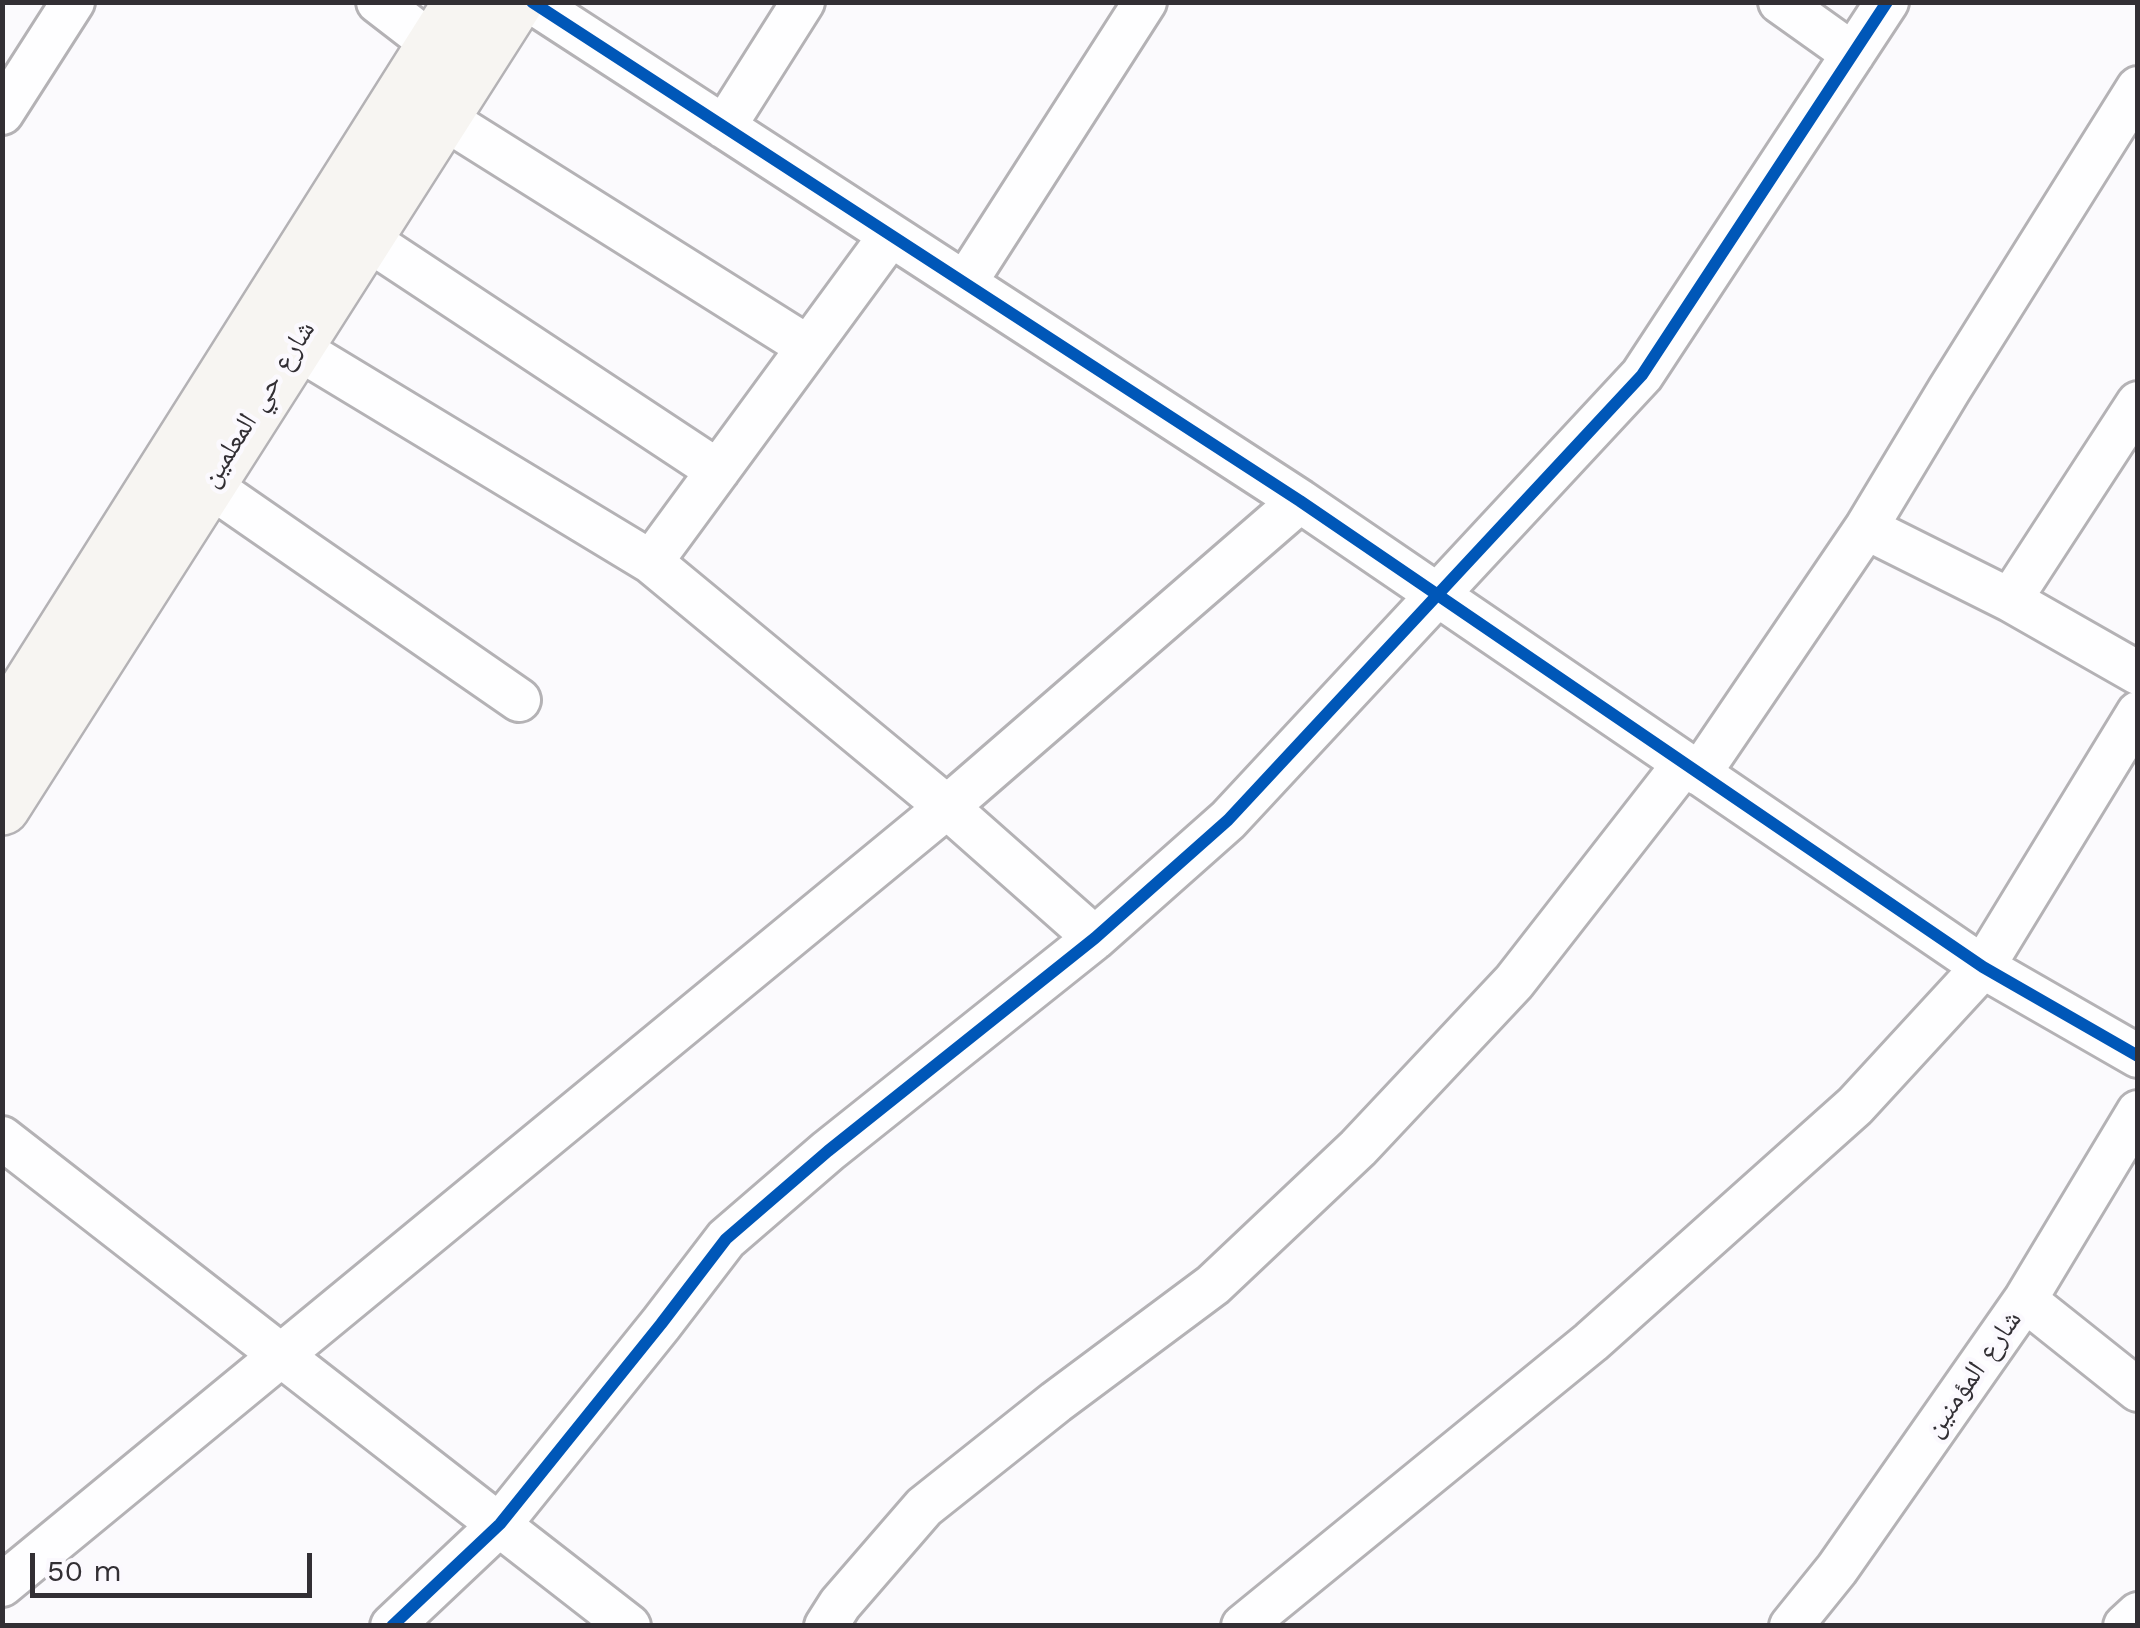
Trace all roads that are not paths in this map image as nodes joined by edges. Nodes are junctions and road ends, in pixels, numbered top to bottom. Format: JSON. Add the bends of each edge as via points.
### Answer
{"nodes":[{"id":1,"x":73,"y":2,"type":"edge"},
{"id":2,"x":378,"y":2,"type":"edge"},
{"id":3,"x":515,"y":2,"type":"edge"},
{"id":4,"x":532,"y":2,"type":"edge"},
{"id":5,"x":802,"y":2,"type":"edge"},
{"id":6,"x":1145,"y":2,"type":"edge"},
{"id":7,"x":1780,"y":2,"type":"edge"},
{"id":8,"x":1887,"y":2,"type":"edge"},
{"id":9,"x":448,"y":24,"type":"edge"},
{"id":10,"x":1854,"y":54,"type":"junction"},
{"id":11,"x":2138,"y":88,"type":"edge"},
{"id":12,"x":2,"y":113,"type":"edge"},
{"id":13,"x":724,"y":127,"type":"junction"},
{"id":14,"x":416,"y":129,"type":"junction"},
{"id":15,"x":890,"y":236,"type":"junction"},
{"id":16,"x":364,"y":237,"type":"junction"},
{"id":17,"x":965,"y":283,"type":"junction"},
{"id":18,"x":294,"y":346,"type":"junction"},
{"id":19,"x":808,"y":347,"type":"junction"},
{"id":20,"x":2138,"y":403,"type":"edge"},
{"id":21,"x":202,"y":466,"type":"junction"},
{"id":22,"x":718,"y":472,"type":"junction"},
{"id":23,"x":1300,"y":501,"type":"junction"},
{"id":24,"x":1866,"y":528,"type":"junction"},
{"id":25,"x":652,"y":562,"type":"junction"},
{"id":26,"x":1438,"y":596,"type":"junction"},
{"id":27,"x":2010,"y":600,"type":"junction"},
{"id":28,"x":2138,"y":673,"type":"edge"},
{"id":29,"x":56,"y":684,"type":"junction"},
{"id":30,"x":519,"y":700,"type":"dead end"},
{"id":31,"x":2138,"y":713,"type":"edge"},
{"id":32,"x":2,"y":730,"type":"edge"},
{"id":33,"x":1692,"y":769,"type":"junction"},
{"id":34,"x":2,"y":807,"type":"edge"},
{"id":35,"x":947,"y":807,"type":"junction"},
{"id":36,"x":1094,"y":938,"type":"junction"},
{"id":37,"x":1983,"y":967,"type":"junction"},
{"id":38,"x":2138,"y":1056,"type":"edge"},
{"id":39,"x":2138,"y":1112,"type":"edge"},
{"id":40,"x":2,"y":1138,"type":"edge"},
{"id":41,"x":2026,"y":1300,"type":"junction"},
{"id":42,"x":283,"y":1356,"type":"junction"},
{"id":43,"x":2138,"y":1390,"type":"edge"},
{"id":44,"x":500,"y":1524,"type":"junction"},
{"id":45,"x":2,"y":1585,"type":"edge"},
{"id":46,"x":2138,"y":1614,"type":"edge"},
{"id":47,"x":392,"y":1626,"type":"edge"},
{"id":48,"x":629,"y":1626,"type":"edge"},
{"id":49,"x":826,"y":1626,"type":"edge"},
{"id":50,"x":1243,"y":1626,"type":"edge"},
{"id":51,"x":1791,"y":1626,"type":"edge"},
{"id":52,"x":2125,"y":1626,"type":"edge"}],
"edges":[{"from":1,"to":12,"type":"street"},
{"from":2,"to":9,"type":"street"},
{"from":3,"to":14,"type":"main road","name":"شارع حي المعلمين"},
{"from":4,"to":13,"type":"street"},
{"from":5,"to":13,"type":"street"},
{"from":6,"to":17,"type":"street"},
{"from":7,"to":10,"type":"street"},
{"from":8,"to":10,"type":"street"},
{"from":9,"to":14,"type":"main road","name":"شارع حي المعلمين"},
{"from":10,"to":26,"type":"street","via":[[1642,375]]},
{"from":11,"to":24,"type":"street"},
{"from":13,"to":15,"type":"street"},
{"from":14,"to":16,"type":"main road","name":"شارع حي المعلمين"},
{"from":14,"to":19,"type":"street"},
{"from":14,"to":21,"type":"main road","name":"شارع حي المعلمين"},
{"from":15,"to":17,"type":"street"},
{"from":15,"to":19,"type":"street"},
{"from":16,"to":18,"type":"main road","name":"شارع حي المعلمين"},
{"from":16,"to":22,"type":"street"},
{"from":17,"to":23,"type":"street"},
{"from":18,"to":21,"type":"main road","name":"شارع حي المعلمين"},
{"from":18,"to":25,"type":"street"},
{"from":19,"to":22,"type":"street"},
{"from":20,"to":27,"type":"street"},
{"from":21,"to":29,"type":"main road","name":"شارع حي المعلمين"},
{"from":21,"to":30,"type":"street"},
{"from":22,"to":25,"type":"street"},
{"from":23,"to":26,"type":"street"},
{"from":23,"to":35,"type":"street"},
{"from":24,"to":27,"type":"street"},
{"from":24,"to":33,"type":"street"},
{"from":25,"to":35,"type":"street"},
{"from":26,"to":33,"type":"street"},
{"from":26,"to":36,"type":"street","via":[[1228,820]]},
{"from":27,"to":28,"type":"street"},
{"from":29,"to":32,"type":"main road","name":"شارع حي المعلمين"},
{"from":29,"to":34,"type":"main road","name":"شارع حي المعلمين"},
{"from":31,"to":37,"type":"street"},
{"from":33,"to":37,"type":"street"},
{"from":33,"to":49,"type":"street","via":[[1514,982],[1358,1148],[1213,1285],[924,1507]]},
{"from":35,"to":36,"type":"street"},
{"from":35,"to":42,"type":"street"},
{"from":36,"to":44,"type":"street","via":[[726,1239]]},
{"from":37,"to":38,"type":"street"},
{"from":37,"to":50,"type":"street","via":[[1856,1106],[1605,1329]]},
{"from":39,"to":41,"type":"street","name":"شارع المؤمنين"},
{"from":40,"to":42,"type":"street"},
{"from":41,"to":43,"type":"street"},
{"from":41,"to":51,"type":"street","name":"شارع المؤمنين"},
{"from":42,"to":44,"type":"street"},
{"from":42,"to":45,"type":"street"},
{"from":44,"to":47,"type":"street"},
{"from":44,"to":48,"type":"street"},
{"from":46,"to":52,"type":"street"}]}
